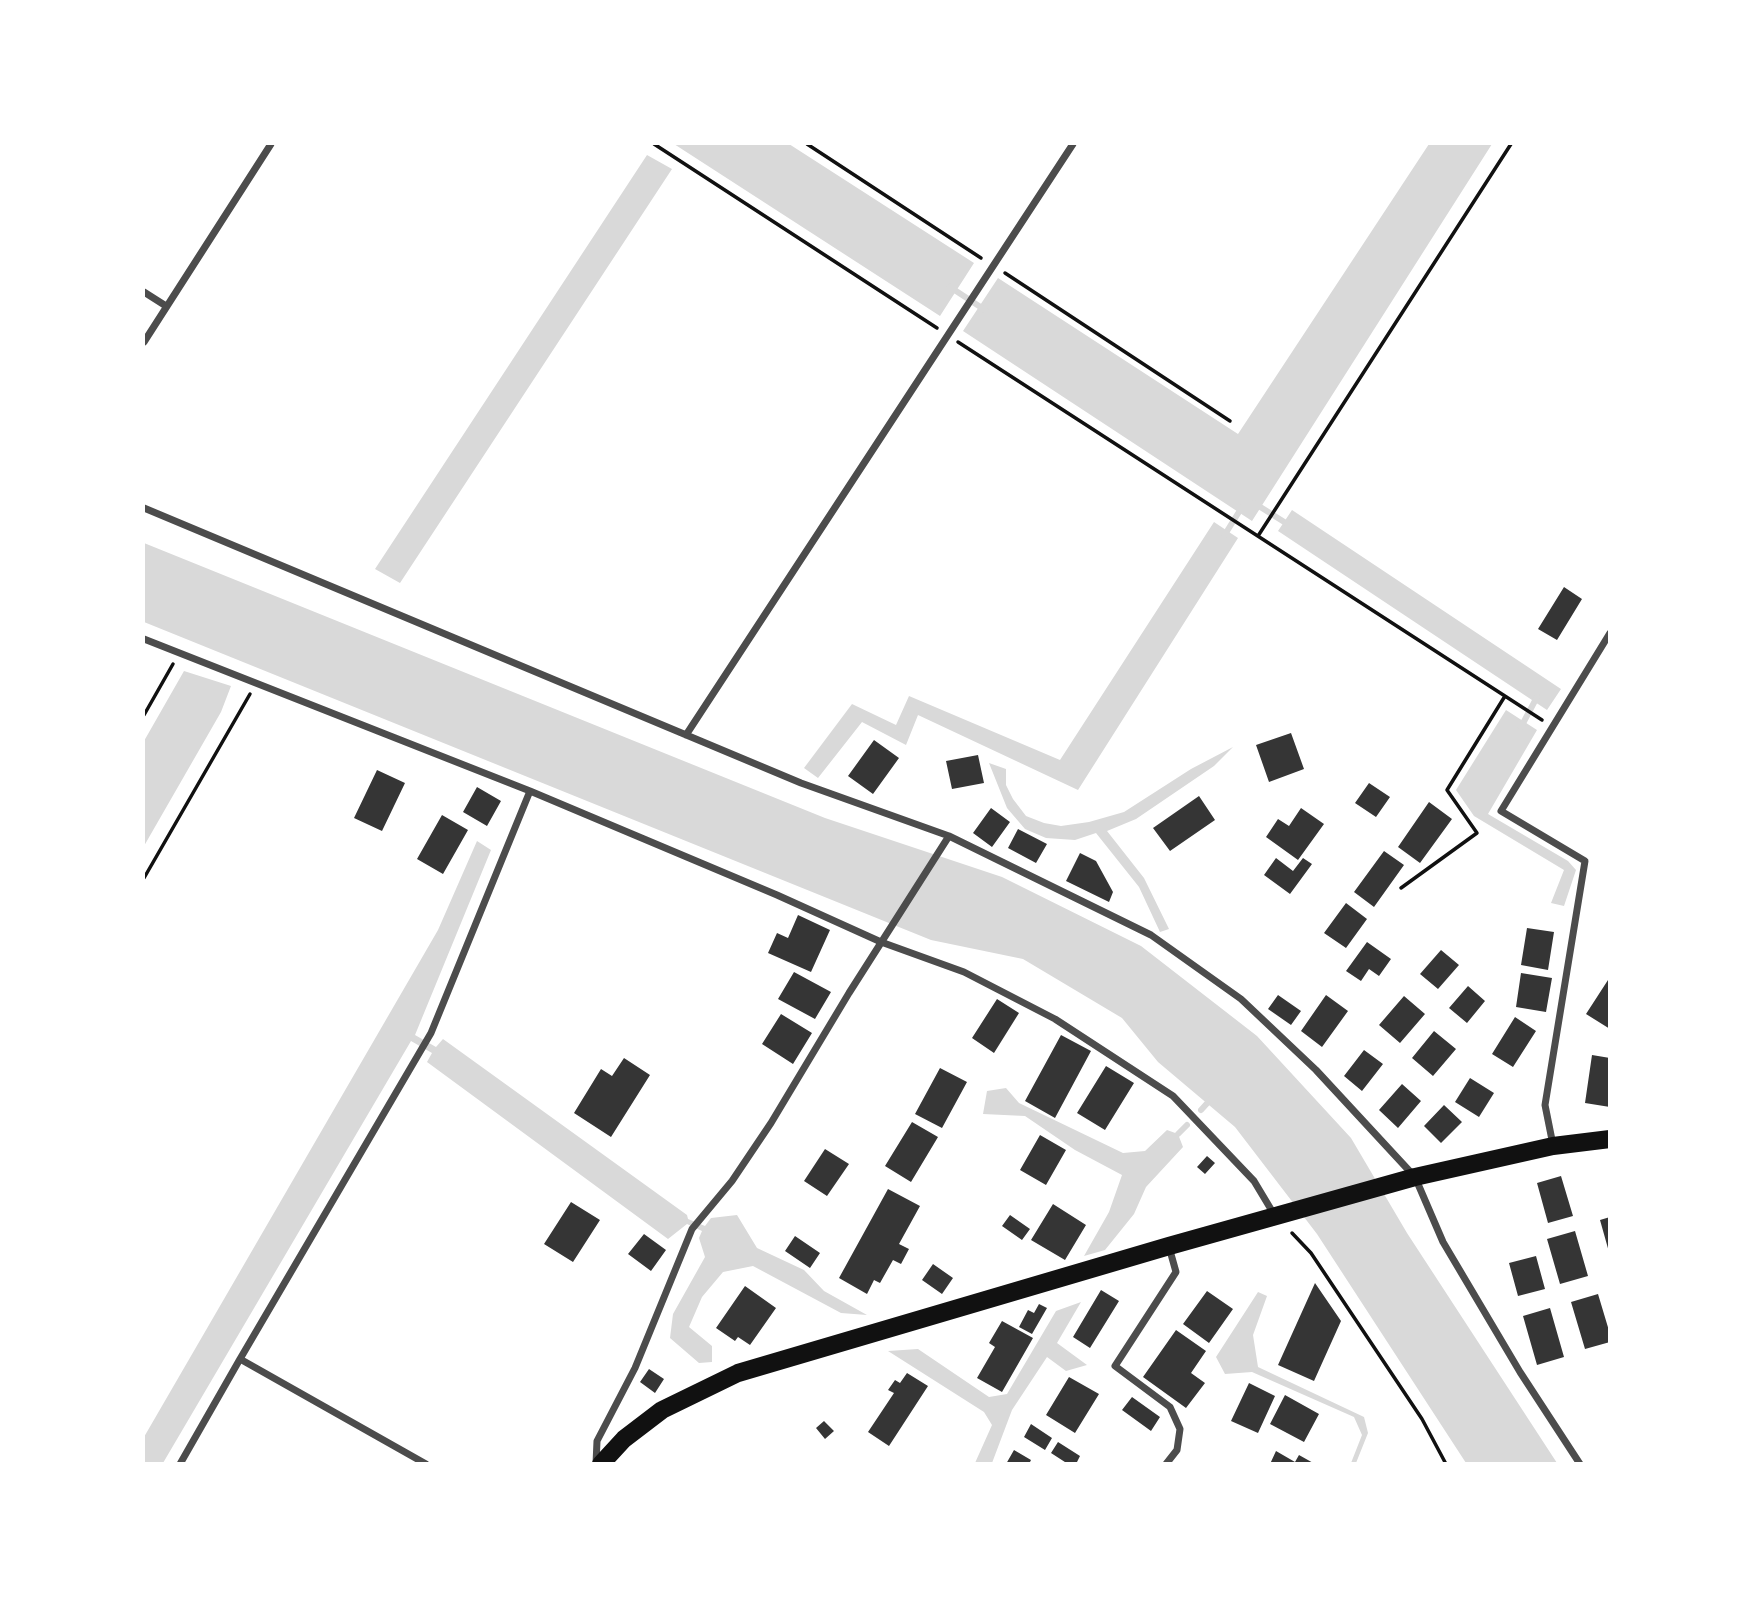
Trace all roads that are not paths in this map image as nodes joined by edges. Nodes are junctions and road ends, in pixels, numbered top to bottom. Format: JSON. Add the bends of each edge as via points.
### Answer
{"nodes":[{"id":1,"x":271,"y":144,"type":"edge"},
{"id":2,"x":1073,"y":144,"type":"edge"},
{"id":3,"x":144,"y":292,"type":"edge"},
{"id":4,"x":166,"y":306,"type":"junction"},
{"id":5,"x":144,"y":342,"type":"edge"},
{"id":6,"x":144,"y":508,"type":"edge"},
{"id":7,"x":1609,"y":633,"type":"edge"},
{"id":8,"x":144,"y":639,"type":"edge"},
{"id":9,"x":687,"y":735,"type":"junction"},
{"id":10,"x":530,"y":791,"type":"junction"},
{"id":11,"x":947,"y":838,"type":"junction"},
{"id":12,"x":881,"y":942,"type":"junction"},
{"id":13,"x":1609,"y":1139,"type":"edge"},
{"id":14,"x":1553,"y":1146,"type":"junction"},
{"id":15,"x":1407,"y":1180,"type":"junction"},
{"id":16,"x":1282,"y":1214,"type":"junction"},
{"id":17,"x":1169,"y":1247,"type":"junction"},
{"id":18,"x":240,"y":1359,"type":"junction"},
{"id":19,"x":180,"y":1464,"type":"edge"},
{"id":20,"x":426,"y":1464,"type":"edge"},
{"id":21,"x":598,"y":1464,"type":"edge"},
{"id":22,"x":1166,"y":1464,"type":"edge"},
{"id":23,"x":1580,"y":1464,"type":"edge"}],
"edges":[{"from":1,"to":4,"type":"street"},
{"from":2,"to":9,"type":"street"},
{"from":3,"to":4,"type":"street"},
{"from":4,"to":5,"type":"street"},
{"from":6,"to":9,"type":"street"},
{"from":7,"to":14,"type":"street","via":[[1501,811],[1585,861],[1545,1105]]},
{"from":8,"to":10,"type":"street"},
{"from":9,"to":11,"type":"street"},
{"from":10,"to":12,"type":"street"},
{"from":10,"to":18,"type":"street","via":[[431,1033]]},
{"from":11,"to":12,"type":"street"},
{"from":11,"to":15,"type":"street","via":[[1152,935],[1241,999],[1316,1070]]},
{"from":12,"to":16,"type":"street","via":[[964,972],[1055,1020],[1173,1096]]},
{"from":12,"to":21,"type":"street","via":[[771,1123],[692,1229],[635,1368],[597,1441]]},
{"from":13,"to":14,"type":"main road"},
{"from":14,"to":15,"type":"main road"},
{"from":15,"to":16,"type":"main road"},
{"from":15,"to":23,"type":"street"},
{"from":16,"to":17,"type":"main road"},
{"from":17,"to":21,"type":"main road","via":[[738,1373],[662,1410]]},
{"from":17,"to":22,"type":"street","via":[[1176,1272],[1115,1366],[1170,1407],[1181,1429],[1177,1450]]},
{"from":18,"to":19,"type":"street"},
{"from":18,"to":20,"type":"street"}]}
